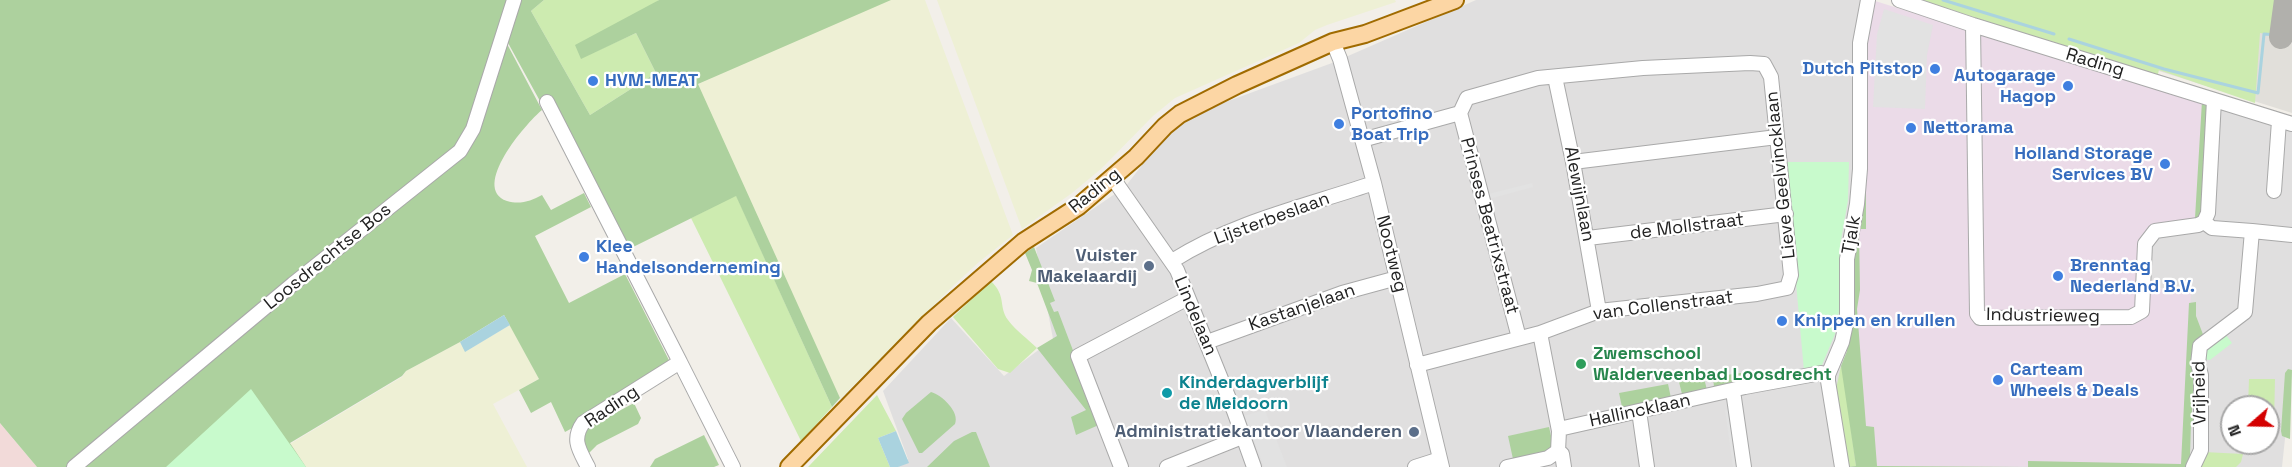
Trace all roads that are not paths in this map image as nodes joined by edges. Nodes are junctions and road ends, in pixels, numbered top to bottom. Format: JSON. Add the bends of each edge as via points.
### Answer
{"nodes":[{"id":1,"x":514,"y":0,"type":"edge"},
{"id":2,"x":1455,"y":0,"type":"edge"},
{"id":3,"x":1868,"y":0,"type":"edge"},
{"id":4,"x":1899,"y":0,"type":"edge"},
{"id":5,"x":1973,"y":25,"type":"junction"},
{"id":6,"x":1333,"y":42,"type":"junction"},
{"id":7,"x":1555,"y":77,"type":"junction"},
{"id":8,"x":2214,"y":100,"type":"junction"},
{"id":9,"x":547,"y":102,"type":"dead end"},
{"id":10,"x":1460,"y":113,"type":"junction"},
{"id":11,"x":2285,"y":122,"type":"edge"},
{"id":12,"x":1778,"y":137,"type":"junction"},
{"id":13,"x":1362,"y":140,"type":"junction"},
{"id":14,"x":1573,"y":162,"type":"junction"},
{"id":15,"x":1112,"y":177,"type":"junction"},
{"id":16,"x":1374,"y":183,"type":"junction"},
{"id":17,"x":2274,"y":191,"type":"dead end"},
{"id":18,"x":1786,"y":214,"type":"junction"},
{"id":19,"x":2204,"y":222,"type":"junction"},
{"id":20,"x":2252,"y":231,"type":"junction"},
{"id":21,"x":2292,"y":235,"type":"edge"},
{"id":22,"x":1588,"y":238,"type":"junction"},
{"id":23,"x":1172,"y":261,"type":"junction"},
{"id":24,"x":1398,"y":278,"type":"junction"},
{"id":25,"x":1787,"y":288,"type":"joint"},
{"id":26,"x":1188,"y":298,"type":"junction"},
{"id":27,"x":1599,"y":311,"type":"junction"},
{"id":28,"x":1540,"y":333,"type":"junction"},
{"id":29,"x":1519,"y":338,"type":"junction"},
{"id":30,"x":1207,"y":342,"type":"junction"},
{"id":31,"x":680,"y":362,"type":"junction"},
{"id":32,"x":1417,"y":365,"type":"junction"},
{"id":33,"x":1828,"y":375,"type":"junction"},
{"id":34,"x":1733,"y":390,"type":"junction"},
{"id":35,"x":1639,"y":411,"type":"junction"},
{"id":36,"x":1559,"y":429,"type":"junction"},
{"id":37,"x":1242,"y":437,"type":"junction"},
{"id":38,"x":1558,"y":451,"type":"junction"},
{"id":39,"x":1441,"y":463,"type":"edge"},
{"id":40,"x":74,"y":467,"type":"edge"},
{"id":41,"x":588,"y":467,"type":"edge"},
{"id":42,"x":734,"y":467,"type":"edge"},
{"id":43,"x":789,"y":467,"type":"edge"},
{"id":44,"x":1121,"y":467,"type":"edge"},
{"id":45,"x":1167,"y":467,"type":"edge"},
{"id":46,"x":1254,"y":467,"type":"edge"},
{"id":47,"x":1415,"y":467,"type":"edge"},
{"id":48,"x":1507,"y":467,"type":"edge"},
{"id":49,"x":1564,"y":467,"type":"edge"},
{"id":50,"x":1647,"y":467,"type":"edge"},
{"id":51,"x":1744,"y":467,"type":"edge"},
{"id":52,"x":1842,"y":467,"type":"edge"},
{"id":53,"x":2193,"y":467,"type":"edge"}],
"edges":[{"from":1,"to":40,"type":"street","name":"Loosdrechtse Bos","via":[[473,129],[460,151]]},
{"from":2,"to":6,"type":"main road","name":"Rading"},
{"from":3,"to":33,"type":"street","name":"Tjalk","via":[[1860,43],[1860,168],[1847,259],[1846,319],[1842,342]]},
{"from":4,"to":5,"type":"street","name":"Rading"},
{"from":5,"to":8,"type":"street","name":"Rading"},
{"from":5,"to":19,"type":"street","name":"Industrieweg","via":[[1980,318],[2131,317],[2142,311],[2145,244],[2155,231]]},
{"from":6,"to":13,"type":"street","name":"Nootweg"},
{"from":6,"to":15,"type":"main road","name":"Rading","via":[[1180,114]]},
{"from":7,"to":10,"type":"street","via":[[1467,98]]},
{"from":7,"to":12,"type":"street","name":"Lieve Geelvincklaan","via":[[1643,68],[1764,64],[1771,77]]},
{"from":7,"to":14,"type":"street","name":"Alewijnlaan"},
{"from":8,"to":11,"type":"street","name":"Rading"},
{"from":8,"to":19,"type":"street","via":[[2208,213]]},
{"from":9,"to":31,"type":"street"},
{"from":10,"to":13,"type":"street"},
{"from":10,"to":29,"type":"street","name":"Prinses Beatrixstraat"},
{"from":11,"to":17,"type":"street"},
{"from":12,"to":14,"type":"street"},
{"from":12,"to":18,"type":"street","name":"Lieve Geelvincklaan"},
{"from":13,"to":16,"type":"street","name":"Nootweg"},
{"from":14,"to":22,"type":"street","name":"Alewijnlaan"},
{"from":15,"to":23,"type":"street","name":"Lindelaan"},
{"from":15,"to":43,"type":"main road","name":"Rading","via":[[1079,206],[1023,242],[929,323]]},
{"from":16,"to":23,"type":"street","name":"Lijsterbeslaan","via":[[1241,227]]},
{"from":16,"to":24,"type":"street","name":"Nootweg"},
{"from":18,"to":22,"type":"street","name":"de Mollstraat"},
{"from":18,"to":25,"type":"street","name":"Lieve Geelvincklaan","via":[[1791,275]]},
{"from":19,"to":20,"type":"street","via":[[2212,228]]},
{"from":20,"to":21,"type":"street"},
{"from":20,"to":53,"type":"street","name":"Vrijheid","via":[[2245,312],[2200,346],[2201,450]]},
{"from":22,"to":27,"type":"street","name":"Alewijnlaan"},
{"from":23,"to":26,"type":"street","name":"Lindelaan"},
{"from":24,"to":30,"type":"street","name":"Kastanjelaan","via":[[1342,293]]},
{"from":24,"to":32,"type":"street","name":"Nootweg"},
{"from":25,"to":27,"type":"street","name":"van Collenstraat"},
{"from":26,"to":30,"type":"street","name":"Lindelaan"},
{"from":26,"to":44,"type":"street","via":[[1078,356]]},
{"from":27,"to":28,"type":"street","name":"van Collenstraat"},
{"from":28,"to":29,"type":"street","name":"van Collenstraat"},
{"from":28,"to":36,"type":"street"},
{"from":29,"to":32,"type":"street","name":"van Collenstraat"},
{"from":30,"to":37,"type":"street","name":"Lindelaan"},
{"from":31,"to":41,"type":"street","name":"Rading","via":[[583,423],[576,443]]},
{"from":31,"to":42,"type":"street"},
{"from":32,"to":39,"type":"street","name":"Nootweg"},
{"from":33,"to":34,"type":"street","name":"Hallincklaan","via":[[1821,373]]},
{"from":33,"to":52,"type":"street"},
{"from":34,"to":35,"type":"street","name":"Hallincklaan"},
{"from":34,"to":51,"type":"street"},
{"from":35,"to":36,"type":"street","name":"Hallincklaan"},
{"from":35,"to":50,"type":"street"},
{"from":36,"to":38,"type":"street"},
{"from":37,"to":45,"type":"street"},
{"from":37,"to":46,"type":"street","name":"Lindelaan"},
{"from":38,"to":48,"type":"street","via":[[1548,458]]},
{"from":38,"to":49,"type":"street"},
{"from":39,"to":47,"type":"street"}]}
